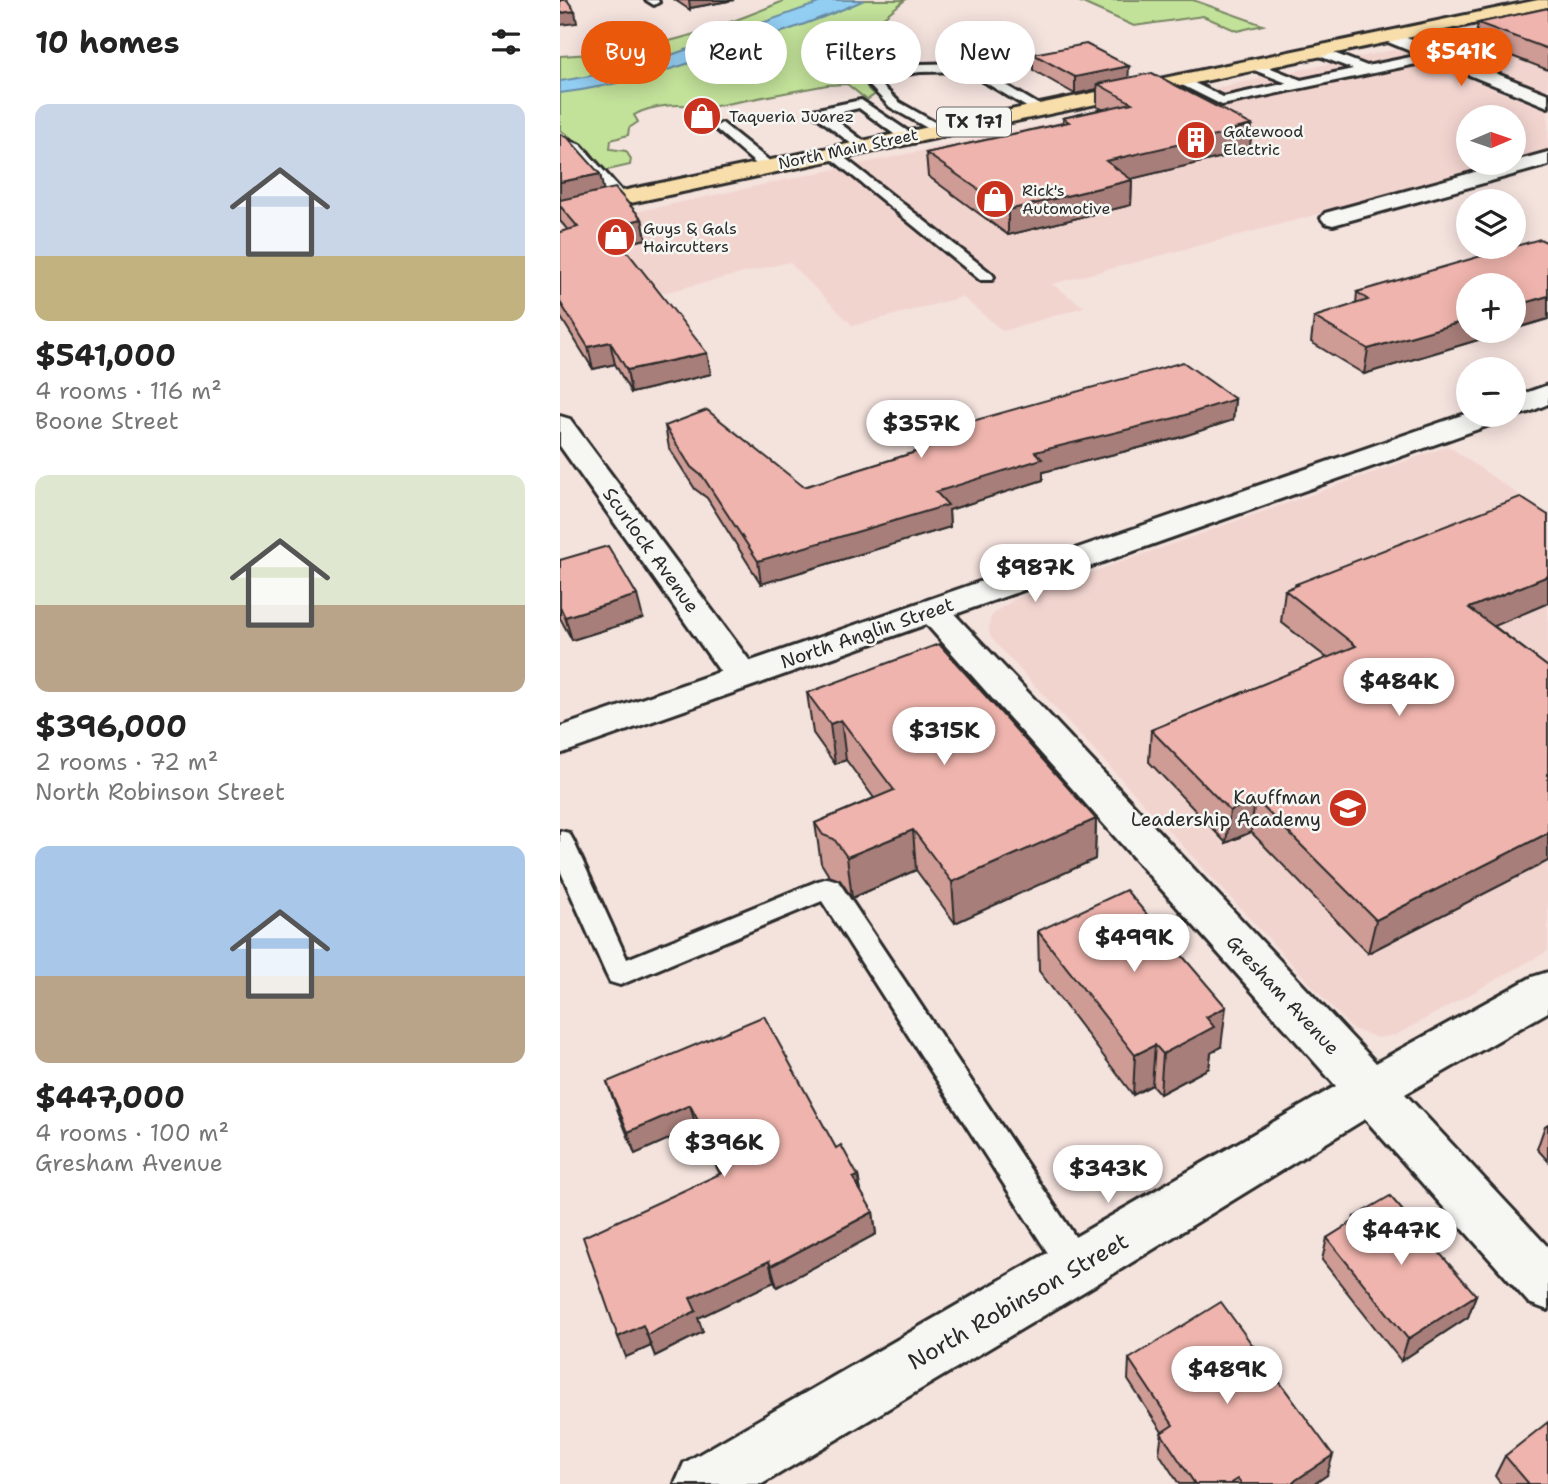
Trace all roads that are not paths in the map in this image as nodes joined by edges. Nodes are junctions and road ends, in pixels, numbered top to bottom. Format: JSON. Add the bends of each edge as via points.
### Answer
{"nodes":[{"id":1,"x":1548,"y":3,"type":"edge"},
{"id":2,"x":1389,"y":36,"type":"junction"},
{"id":3,"x":1318,"y":51,"type":"junction"},
{"id":4,"x":1435,"y":56,"type":"junction"},
{"id":5,"x":1253,"y":65,"type":"junction"},
{"id":6,"x":1366,"y":70,"type":"junction"},
{"id":7,"x":1178,"y":80,"type":"junction"},
{"id":8,"x":1299,"y":84,"type":"junction"},
{"id":9,"x":1548,"y":101,"type":"edge"},
{"id":10,"x":1040,"y":109,"type":"junction"},
{"id":11,"x":722,"y":127,"type":"dead end"},
{"id":12,"x":938,"y":130,"type":"junction"},
{"id":13,"x":907,"y":136,"type":"junction"},
{"id":14,"x":560,"y":141,"type":"edge"},
{"id":15,"x":863,"y":146,"type":"junction"},
{"id":16,"x":832,"y":152,"type":"junction"},
{"id":17,"x":1548,"y":158,"type":"edge"},
{"id":18,"x":767,"y":166,"type":"junction"},
{"id":19,"x":620,"y":198,"type":"junction"},
{"id":20,"x":560,"y":211,"type":"edge"},
{"id":21,"x":1333,"y":218,"type":"dead end"},
{"id":22,"x":986,"y":277,"type":"dead end"},
{"id":23,"x":1548,"y":394,"type":"edge"},
{"id":24,"x":1526,"y":402,"type":"edge"},
{"id":25,"x":560,"y":425,"type":"edge"},
{"id":26,"x":1457,"y":427,"type":"edge"},
{"id":27,"x":933,"y":611,"type":"junction"},
{"id":28,"x":743,"y":676,"type":"junction"},
{"id":29,"x":560,"y":741,"type":"edge"},
{"id":30,"x":560,"y":840,"type":"edge"},
{"id":31,"x":1548,"y":990,"type":"edge"},
{"id":32,"x":1371,"y":1090,"type":"junction"},
{"id":33,"x":1076,"y":1267,"type":"junction"},
{"id":34,"x":1548,"y":1285,"type":"edge"},
{"id":35,"x":705,"y":1484,"type":"edge"}],
"edges":[{"from":1,"to":2,"type":"main road","name":"North Main Street","number":"TX 171"},
{"from":2,"to":3,"type":"main road","name":"North Main Street","number":"TX 171"},
{"from":2,"to":4,"type":"street"},
{"from":3,"to":5,"type":"main road","name":"North Main Street","number":"TX 171"},
{"from":3,"to":6,"type":"lane"},
{"from":4,"to":6,"type":"lane"},
{"from":4,"to":9,"type":"street"},
{"from":5,"to":7,"type":"main road","name":"North Main Street","number":"TX 171"},
{"from":5,"to":8,"type":"lane"},
{"from":6,"to":8,"type":"lane"},
{"from":7,"to":8,"type":"lane","via":[[1222,101]]},
{"from":7,"to":10,"type":"main road","name":"North Main Street","number":"TX 171"},
{"from":10,"to":12,"type":"main road","name":"North Main Street","number":"TX 171"},
{"from":10,"to":12,"type":"lane","via":[[968,66],[875,75],[872,82],[887,102]]},
{"from":11,"to":18,"type":"lane"},
{"from":12,"to":13,"type":"main road","name":"North Main Street","number":"TX 171"},
{"from":13,"to":15,"type":"main road","name":"North Main Street","number":"TX 171"},
{"from":13,"to":15,"type":"lane","via":[[861,104],[818,113]]},
{"from":14,"to":19,"type":"lane","via":[[576,148]]},
{"from":15,"to":16,"type":"main road","name":"North Main Street","number":"TX 171"},
{"from":16,"to":18,"type":"main road","name":"North Main Street","number":"TX 171"},
{"from":16,"to":22,"type":"lane"},
{"from":17,"to":21,"type":"street"},
{"from":18,"to":19,"type":"main road","name":"North Main Street","number":"TX 171"},
{"from":19,"to":20,"type":"main road","name":"North Main Street","number":"TX 171"},
{"from":23,"to":24,"type":"street"},
{"from":25,"to":28,"type":"street","name":"Scurlock Avenue"},
{"from":26,"to":27,"type":"street","name":"North Anglin Street"},
{"from":27,"to":28,"type":"street","name":"North Anglin Street"},
{"from":27,"to":32,"type":"street","name":"Gresham Avenue"},
{"from":28,"to":29,"type":"street","name":"North Anglin Street"},
{"from":30,"to":33,"type":"lane","via":[[620,974],[828,888]]},
{"from":31,"to":32,"type":"street","name":"North Robinson Street"},
{"from":32,"to":33,"type":"street","name":"North Robinson Street"},
{"from":32,"to":34,"type":"street","name":"Gresham Avenue"},
{"from":33,"to":35,"type":"street","name":"North Robinson Street"}]}
